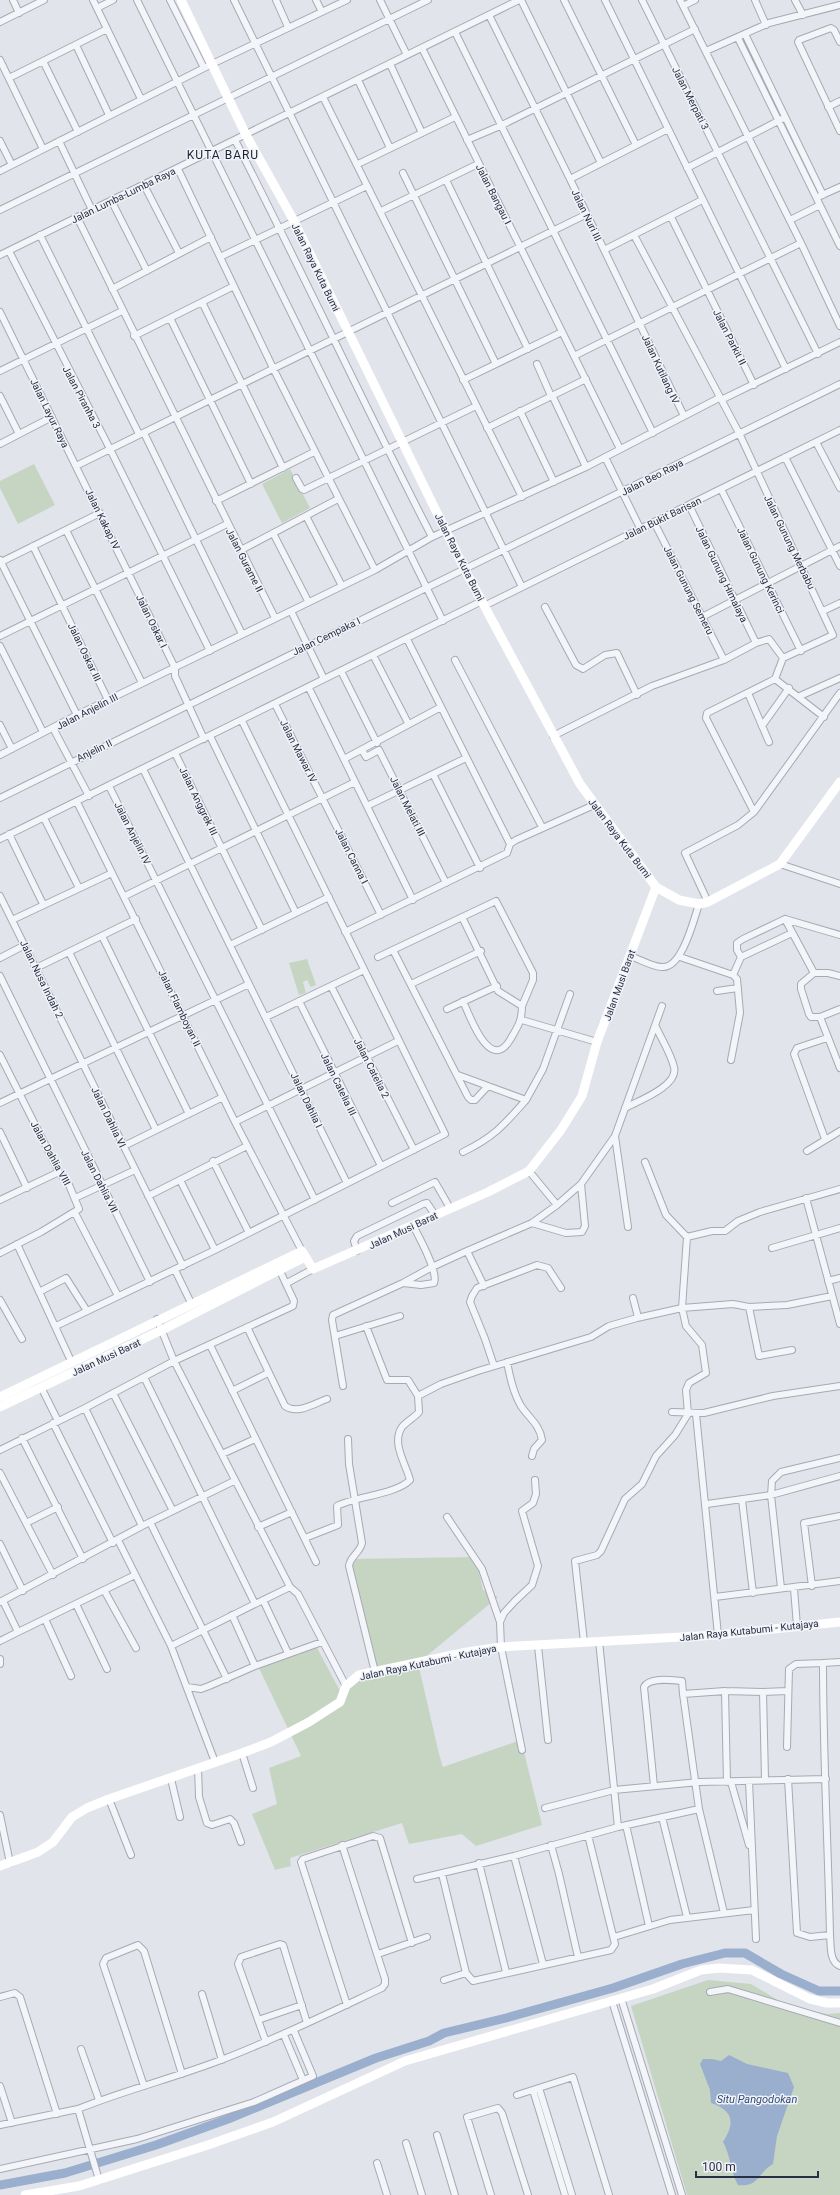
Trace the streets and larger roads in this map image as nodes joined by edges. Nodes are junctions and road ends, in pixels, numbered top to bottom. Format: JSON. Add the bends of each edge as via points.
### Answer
{"nodes":[{"id":1,"x":13,"y":0,"type":"edge"},
{"id":2,"x":44,"y":0,"type":"edge"},
{"id":3,"x":93,"y":0,"type":"edge"},
{"id":4,"x":113,"y":0,"type":"edge"},
{"id":5,"x":137,"y":0,"type":"edge"},
{"id":6,"x":170,"y":0,"type":"edge"},
{"id":7,"x":181,"y":0,"type":"edge"},
{"id":8,"x":234,"y":0,"type":"edge"},
{"id":9,"x":276,"y":0,"type":"edge"},
{"id":10,"x":316,"y":0,"type":"edge"},
{"id":11,"x":347,"y":0,"type":"edge"},
{"id":12,"x":380,"y":0,"type":"edge"},
{"id":13,"x":428,"y":0,"type":"edge"},
{"id":14,"x":520,"y":0,"type":"edge"},
{"id":15,"x":564,"y":0,"type":"edge"},
{"id":16,"x":605,"y":0,"type":"edge"},
{"id":17,"x":642,"y":0,"type":"edge"},
{"id":18,"x":695,"y":0,"type":"edge"},
{"id":19,"x":755,"y":0,"type":"edge"},
{"id":20,"x":795,"y":0,"type":"edge"},
{"id":21,"x":682,"y":3,"type":"edge"},
{"id":22,"x":836,"y":3,"type":"edge"},
{"id":23,"x":97,"y":8,"type":"junction"},
{"id":24,"x":322,"y":12,"type":"junction"},
{"id":25,"x":19,"y":13,"type":"junction"},
{"id":26,"x":489,"y":15,"type":"junction"},
{"id":27,"x":803,"y":15,"type":"junction"},
{"id":28,"x":389,"y":19,"type":"junction"},
{"id":29,"x":0,"y":22,"type":"edge"},
{"id":30,"x":766,"y":25,"type":"junction"},
{"id":31,"x":288,"y":28,"type":"junction"},
{"id":32,"x":107,"y":29,"type":"junction"},
{"id":33,"x":695,"y":29,"type":"junction"},
{"id":34,"x":455,"y":32,"type":"junction"},
{"id":35,"x":745,"y":34,"type":"junction"},
{"id":36,"x":738,"y":38,"type":"junction"},
{"id":37,"x":840,"y":42,"type":"edge"},
{"id":38,"x":255,"y":43,"type":"junction"},
{"id":39,"x":664,"y":44,"type":"junction"},
{"id":40,"x":76,"y":45,"type":"junction"},
{"id":41,"x":422,"y":48,"type":"junction"},
{"id":42,"x":706,"y":51,"type":"junction"},
{"id":43,"x":408,"y":55,"type":"junction"},
{"id":44,"x":633,"y":58,"type":"junction"},
{"id":45,"x":0,"y":60,"type":"edge"},
{"id":46,"x":43,"y":61,"type":"junction"},
{"id":47,"x":390,"y":64,"type":"junction"},
{"id":48,"x":208,"y":66,"type":"junction"},
{"id":49,"x":600,"y":75,"type":"junction"},
{"id":50,"x":271,"y":77,"type":"junction"},
{"id":51,"x":9,"y":78,"type":"junction"},
{"id":52,"x":358,"y":80,"type":"junction"},
{"id":53,"x":177,"y":81,"type":"junction"},
{"id":54,"x":567,"y":92,"type":"junction"},
{"id":55,"x":323,"y":97,"type":"junction"},
{"id":56,"x":228,"y":98,"type":"junction"},
{"id":57,"x":141,"y":100,"type":"junction"},
{"id":58,"x":840,"y":101,"type":"edge"},
{"id":59,"x":828,"y":106,"type":"junction"},
{"id":60,"x":533,"y":108,"type":"junction"},
{"id":61,"x":289,"y":113,"type":"junction"},
{"id":62,"x":193,"y":115,"type":"junction"},
{"id":63,"x":109,"y":116,"type":"junction"},
{"id":64,"x":455,"y":117,"type":"junction"},
{"id":65,"x":782,"y":119,"type":"junction"},
{"id":66,"x":500,"y":126,"type":"junction"},
{"id":67,"x":668,"y":128,"type":"junction"},
{"id":68,"x":840,"y":131,"type":"edge"},
{"id":69,"x":78,"y":132,"type":"junction"},
{"id":70,"x":422,"y":133,"type":"junction"},
{"id":71,"x":246,"y":134,"type":"junction"},
{"id":72,"x":749,"y":137,"type":"junction"},
{"id":73,"x":235,"y":140,"type":"junction"},
{"id":74,"x":467,"y":140,"type":"junction"},
{"id":75,"x":0,"y":141,"type":"edge"},
{"id":76,"x":59,"y":141,"type":"junction"},
{"id":77,"x":636,"y":145,"type":"junction"},
{"id":78,"x":390,"y":148,"type":"junction"},
{"id":79,"x":43,"y":149,"type":"junction"},
{"id":80,"x":212,"y":151,"type":"junction"},
{"id":81,"x":718,"y":152,"type":"junction"},
{"id":82,"x":601,"y":163,"type":"junction"},
{"id":83,"x":358,"y":164,"type":"junction"},
{"id":84,"x":478,"y":164,"type":"junction"},
{"id":85,"x":12,"y":165,"type":"junction"},
{"id":86,"x":687,"y":168,"type":"junction"},
{"id":87,"x":178,"y":169,"type":"junction"},
{"id":88,"x":0,"y":171,"type":"edge"},
{"id":89,"x":403,"y":173,"type":"dead end"},
{"id":90,"x":74,"y":174,"type":"junction"},
{"id":91,"x":570,"y":179,"type":"junction"},
{"id":92,"x":446,"y":180,"type":"junction"},
{"id":93,"x":144,"y":184,"type":"junction"},
{"id":94,"x":367,"y":186,"type":"junction"},
{"id":95,"x":840,"y":187,"type":"edge"},
{"id":96,"x":413,"y":196,"type":"junction"},
{"id":97,"x":820,"y":196,"type":"junction"},
{"id":98,"x":111,"y":200,"type":"junction"},
{"id":99,"x":702,"y":200,"type":"junction"},
{"id":100,"x":333,"y":202,"type":"junction"},
{"id":101,"x":820,"y":205,"type":"junction"},
{"id":102,"x":0,"y":210,"type":"edge"},
{"id":103,"x":92,"y":210,"type":"junction"},
{"id":104,"x":381,"y":211,"type":"junction"},
{"id":105,"x":586,"y":214,"type":"junction"},
{"id":106,"x":77,"y":217,"type":"junction"},
{"id":107,"x":671,"y":217,"type":"junction"},
{"id":108,"x":790,"y":220,"type":"junction"},
{"id":109,"x":294,"y":221,"type":"junction"},
{"id":110,"x":280,"y":229,"type":"junction"},
{"id":111,"x":554,"y":231,"type":"junction"},
{"id":112,"x":634,"y":235,"type":"junction"},
{"id":113,"x":40,"y":236,"type":"junction"},
{"id":114,"x":211,"y":237,"type":"junction"},
{"id":115,"x":256,"y":241,"type":"junction"},
{"id":116,"x":801,"y":243,"type":"junction"},
{"id":117,"x":840,"y":246,"type":"edge"},
{"id":118,"x":521,"y":247,"type":"junction"},
{"id":119,"x":604,"y":250,"type":"junction"},
{"id":120,"x":9,"y":251,"type":"junction"},
{"id":121,"x":179,"y":253,"type":"junction"},
{"id":122,"x":0,"y":255,"type":"edge"},
{"id":123,"x":220,"y":257,"type":"junction"},
{"id":124,"x":770,"y":259,"type":"junction"},
{"id":125,"x":488,"y":263,"type":"junction"},
{"id":126,"x":147,"y":271,"type":"junction"},
{"id":127,"x":740,"y":273,"type":"junction"},
{"id":128,"x":455,"y":280,"type":"junction"},
{"id":129,"x":234,"y":286,"type":"junction"},
{"id":130,"x":112,"y":288,"type":"junction"},
{"id":131,"x":706,"y":290,"type":"junction"},
{"id":132,"x":421,"y":296,"type":"junction"},
{"id":133,"x":202,"y":302,"type":"junction"},
{"id":134,"x":672,"y":305,"type":"junction"},
{"id":135,"x":122,"y":311,"type":"junction"},
{"id":136,"x":0,"y":312,"type":"edge"},
{"id":137,"x":387,"y":313,"type":"junction"},
{"id":138,"x":170,"y":318,"type":"junction"},
{"id":139,"x":639,"y":322,"type":"junction"},
{"id":140,"x":840,"y":326,"type":"edge"},
{"id":141,"x":86,"y":329,"type":"junction"},
{"id":142,"x":348,"y":331,"type":"junction"},
{"id":143,"x":562,"y":332,"type":"junction"},
{"id":144,"x":134,"y":336,"type":"junction"},
{"id":145,"x":334,"y":338,"type":"junction"},
{"id":146,"x":606,"y":339,"type":"junction"},
{"id":147,"x":840,"y":342,"type":"edge"},
{"id":148,"x":55,"y":344,"type":"junction"},
{"id":149,"x":528,"y":349,"type":"junction"},
{"id":150,"x":310,"y":350,"type":"junction"},
{"id":151,"x":818,"y":354,"type":"junction"},
{"id":152,"x":574,"y":356,"type":"junction"},
{"id":153,"x":24,"y":360,"type":"junction"},
{"id":154,"x":496,"y":364,"type":"junction"},
{"id":155,"x":537,"y":364,"type":"dead end"},
{"id":156,"x":273,"y":368,"type":"junction"},
{"id":157,"x":786,"y":369,"type":"junction"},
{"id":158,"x":0,"y":371,"type":"edge"},
{"id":159,"x":586,"y":379,"type":"junction"},
{"id":160,"x":463,"y":380,"type":"junction"},
{"id":161,"x":242,"y":384,"type":"junction"},
{"id":162,"x":840,"y":384,"type":"edge"},
{"id":163,"x":754,"y":385,"type":"junction"},
{"id":164,"x":0,"y":396,"type":"edge"},
{"id":165,"x":552,"y":396,"type":"junction"},
{"id":166,"x":719,"y":398,"type":"junction"},
{"id":167,"x":209,"y":400,"type":"junction"},
{"id":168,"x":476,"y":406,"type":"junction"},
{"id":169,"x":520,"y":411,"type":"junction"},
{"id":170,"x":684,"y":416,"type":"junction"},
{"id":171,"x":52,"y":417,"type":"junction"},
{"id":172,"x":174,"y":417,"type":"junction"},
{"id":173,"x":441,"y":423,"type":"junction"},
{"id":174,"x":487,"y":428,"type":"junction"},
{"id":175,"x":840,"y":430,"type":"edge"},
{"id":176,"x":141,"y":433,"type":"junction"},
{"id":177,"x":653,"y":433,"type":"junction"},
{"id":178,"x":739,"y":433,"type":"junction"},
{"id":179,"x":19,"y":434,"type":"junction"},
{"id":180,"x":402,"y":441,"type":"junction"},
{"id":181,"x":816,"y":442,"type":"junction"},
{"id":182,"x":0,"y":444,"type":"edge"},
{"id":183,"x":110,"y":449,"type":"junction"},
{"id":184,"x":387,"y":449,"type":"junction"},
{"id":185,"x":620,"y":449,"type":"junction"},
{"id":186,"x":314,"y":452,"type":"junction"},
{"id":187,"x":605,"y":457,"type":"junction"},
{"id":188,"x":785,"y":457,"type":"junction"},
{"id":189,"x":364,"y":461,"type":"junction"},
{"id":190,"x":76,"y":466,"type":"junction"},
{"id":191,"x":586,"y":466,"type":"junction"},
{"id":192,"x":283,"y":468,"type":"junction"},
{"id":193,"x":755,"y":471,"type":"junction"},
{"id":194,"x":296,"y":478,"type":"dead end"},
{"id":195,"x":329,"y":478,"type":"junction"},
{"id":196,"x":554,"y":482,"type":"junction"},
{"id":197,"x":251,"y":484,"type":"junction"},
{"id":198,"x":840,"y":488,"type":"edge"},
{"id":199,"x":721,"y":489,"type":"junction"},
{"id":200,"x":622,"y":492,"type":"junction"},
{"id":201,"x":522,"y":497,"type":"junction"},
{"id":202,"x":338,"y":499,"type":"junction"},
{"id":203,"x":216,"y":501,"type":"junction"},
{"id":204,"x":689,"y":505,"type":"junction"},
{"id":205,"x":486,"y":512,"type":"junction"},
{"id":206,"x":100,"y":513,"type":"junction"},
{"id":207,"x":306,"y":516,"type":"junction"},
{"id":208,"x":654,"y":522,"type":"junction"},
{"id":209,"x":228,"y":524,"type":"junction"},
{"id":210,"x":640,"y":528,"type":"junction"},
{"id":211,"x":66,"y":530,"type":"junction"},
{"id":212,"x":446,"y":531,"type":"junction"},
{"id":213,"x":273,"y":533,"type":"junction"},
{"id":214,"x":432,"y":537,"type":"junction"},
{"id":215,"x":196,"y":540,"type":"junction"},
{"id":216,"x":33,"y":546,"type":"junction"},
{"id":217,"x":840,"y":546,"type":"edge"},
{"id":218,"x":241,"y":550,"type":"junction"},
{"id":219,"x":504,"y":550,"type":"junction"},
{"id":220,"x":832,"y":550,"type":"junction"},
{"id":221,"x":409,"y":551,"type":"junction"},
{"id":222,"x":163,"y":556,"type":"junction"},
{"id":223,"x":1,"y":561,"type":"edge"},
{"id":224,"x":802,"y":565,"type":"junction"},
{"id":225,"x":840,"y":566,"type":"edge"},
{"id":226,"x":375,"y":570,"type":"junction"},
{"id":227,"x":465,"y":570,"type":"junction"},
{"id":228,"x":129,"y":574,"type":"junction"},
{"id":229,"x":767,"y":582,"type":"junction"},
{"id":230,"x":342,"y":586,"type":"junction"},
{"id":231,"x":522,"y":587,"type":"junction"},
{"id":232,"x":427,"y":588,"type":"junction"},
{"id":233,"x":95,"y":589,"type":"junction"},
{"id":234,"x":734,"y":599,"type":"junction"},
{"id":235,"x":308,"y":601,"type":"junction"},
{"id":236,"x":840,"y":603,"type":"edge"},
{"id":237,"x":483,"y":604,"type":"junction"},
{"id":238,"x":62,"y":605,"type":"junction"},
{"id":239,"x":545,"y":607,"type":"dead end"},
{"id":240,"x":291,"y":611,"type":"junction"},
{"id":241,"x":824,"y":613,"type":"junction"},
{"id":242,"x":702,"y":617,"type":"junction"},
{"id":243,"x":275,"y":618,"type":"junction"},
{"id":244,"x":443,"y":621,"type":"junction"},
{"id":245,"x":30,"y":622,"type":"junction"},
{"id":246,"x":242,"y":634,"type":"junction"},
{"id":247,"x":0,"y":636,"type":"edge"},
{"id":248,"x":407,"y":639,"type":"junction"},
{"id":249,"x":756,"y":643,"type":"junction"},
{"id":250,"x":308,"y":645,"type":"junction"},
{"id":251,"x":0,"y":646,"type":"edge"},
{"id":252,"x":210,"y":651,"type":"junction"},
{"id":253,"x":801,"y":651,"type":"junction"},
{"id":254,"x":373,"y":655,"type":"junction"},
{"id":255,"x":783,"y":658,"type":"junction"},
{"id":256,"x":455,"y":660,"type":"dead end"},
{"id":257,"x":724,"y":660,"type":"junction"},
{"id":258,"x":175,"y":668,"type":"junction"},
{"id":259,"x":341,"y":671,"type":"junction"},
{"id":260,"x":840,"y":678,"type":"edge"},
{"id":261,"x":324,"y":679,"type":"junction"},
{"id":262,"x":775,"y":679,"type":"junction"},
{"id":263,"x":142,"y":683,"type":"junction"},
{"id":264,"x":309,"y":688,"type":"junction"},
{"id":265,"x":789,"y":688,"type":"junction"},
{"id":266,"x":748,"y":693,"type":"junction"},
{"id":267,"x":840,"y":693,"type":"edge"},
{"id":268,"x":637,"y":695,"type":"junction"},
{"id":269,"x":800,"y":696,"type":"junction"},
{"id":270,"x":108,"y":700,"type":"junction"},
{"id":271,"x":189,"y":704,"type":"junction"},
{"id":272,"x":275,"y":704,"type":"junction"},
{"id":273,"x":441,"y":707,"type":"junction"},
{"id":274,"x":77,"y":715,"type":"junction"},
{"id":275,"x":824,"y":717,"type":"junction"},
{"id":276,"x":242,"y":721,"type":"junction"},
{"id":277,"x":408,"y":723,"type":"junction"},
{"id":278,"x":0,"y":726,"type":"edge"},
{"id":279,"x":762,"y":726,"type":"junction"},
{"id":280,"x":53,"y":728,"type":"junction"},
{"id":281,"x":43,"y":732,"type":"junction"},
{"id":282,"x":553,"y":736,"type":"junction"},
{"id":283,"x":207,"y":737,"type":"junction"},
{"id":284,"x":769,"y":742,"type":"dead end"},
{"id":285,"x":377,"y":743,"type":"junction"},
{"id":286,"x":12,"y":749,"type":"junction"},
{"id":287,"x":362,"y":750,"type":"junction"},
{"id":288,"x":175,"y":753,"type":"junction"},
{"id":289,"x":0,"y":755,"type":"edge"},
{"id":290,"x":466,"y":758,"type":"junction"},
{"id":291,"x":344,"y":759,"type":"junction"},
{"id":292,"x":70,"y":762,"type":"junction"},
{"id":293,"x":143,"y":769,"type":"junction"},
{"id":294,"x":433,"y":774,"type":"junction"},
{"id":295,"x":355,"y":782,"type":"junction"},
{"id":296,"x":840,"y":782,"type":"edge"},
{"id":297,"x":109,"y":786,"type":"junction"},
{"id":298,"x":400,"y":790,"type":"junction"},
{"id":299,"x":89,"y":796,"type":"junction"},
{"id":300,"x":0,"y":798,"type":"edge"},
{"id":301,"x":322,"y":798,"type":"junction"},
{"id":302,"x":77,"y":802,"type":"junction"},
{"id":303,"x":594,"y":805,"type":"junction"},
{"id":304,"x":367,"y":806,"type":"junction"},
{"id":305,"x":754,"y":812,"type":"junction"},
{"id":306,"x":289,"y":815,"type":"junction"},
{"id":307,"x":44,"y":818,"type":"junction"},
{"id":308,"x":542,"y":827,"type":"junction"},
{"id":309,"x":256,"y":831,"type":"junction"},
{"id":310,"x":9,"y":834,"type":"junction"},
{"id":311,"x":0,"y":839,"type":"edge"},
{"id":312,"x":510,"y":844,"type":"junction"},
{"id":313,"x":222,"y":848,"type":"junction"},
{"id":314,"x":190,"y":864,"type":"junction"},
{"id":315,"x":780,"y":864,"type":"junction"},
{"id":316,"x":480,"y":868,"type":"junction"},
{"id":317,"x":112,"y":873,"type":"junction"},
{"id":318,"x":157,"y":880,"type":"junction"},
{"id":319,"x":446,"y":884,"type":"junction"},
{"id":320,"x":840,"y":884,"type":"edge"},
{"id":321,"x":656,"y":887,"type":"junction"},
{"id":322,"x":79,"y":888,"type":"junction"},
{"id":323,"x":0,"y":896,"type":"edge"},
{"id":324,"x":125,"y":896,"type":"junction"},
{"id":325,"x":329,"y":897,"type":"junction"},
{"id":326,"x":413,"y":900,"type":"junction"},
{"id":327,"x":704,"y":903,"type":"junction"},
{"id":328,"x":43,"y":904,"type":"junction"},
{"id":329,"x":296,"y":913,"type":"junction"},
{"id":330,"x":381,"y":915,"type":"junction"},
{"id":331,"x":462,"y":917,"type":"junction"},
{"id":332,"x":136,"y":919,"type":"junction"},
{"id":333,"x":785,"y":919,"type":"junction"},
{"id":334,"x":12,"y":920,"type":"junction"},
{"id":335,"x":262,"y":930,"type":"junction"},
{"id":336,"x":345,"y":932,"type":"junction"},
{"id":337,"x":792,"y":933,"type":"junction"},
{"id":338,"x":840,"y":935,"type":"edge"},
{"id":339,"x":102,"y":936,"type":"junction"},
{"id":340,"x":230,"y":945,"type":"junction"},
{"id":341,"x":25,"y":946,"type":"junction"},
{"id":342,"x":393,"y":950,"type":"junction"},
{"id":343,"x":480,"y":951,"type":"junction"},
{"id":344,"x":69,"y":952,"type":"junction"},
{"id":345,"x":630,"y":956,"type":"junction"},
{"id":346,"x":378,"y":957,"type":"dead end"},
{"id":347,"x":680,"y":957,"type":"junction"},
{"id":348,"x":741,"y":957,"type":"junction"},
{"id":349,"x":0,"y":958,"type":"edge"},
{"id":350,"x":36,"y":968,"type":"junction"},
{"id":351,"x":364,"y":970,"type":"junction"},
{"id":352,"x":814,"y":973,"type":"junction"},
{"id":353,"x":733,"y":975,"type":"junction"},
{"id":354,"x":0,"y":976,"type":"edge"},
{"id":355,"x":840,"y":976,"type":"edge"},
{"id":356,"x":249,"y":984,"type":"junction"},
{"id":357,"x":411,"y":984,"type":"junction"},
{"id":358,"x":331,"y":986,"type":"junction"},
{"id":359,"x":497,"y":986,"type":"junction"},
{"id":360,"x":738,"y":988,"type":"junction"},
{"id":361,"x":717,"y":991,"type":"dead end"},
{"id":362,"x":570,"y":994,"type":"dead end"},
{"id":363,"x":216,"y":1000,"type":"junction"},
{"id":364,"x":299,"y":1001,"type":"junction"},
{"id":365,"x":463,"y":1001,"type":"junction"},
{"id":366,"x":522,"y":1006,"type":"junction"},
{"id":367,"x":662,"y":1006,"type":"dead end"},
{"id":368,"x":840,"y":1008,"type":"edge"},
{"id":369,"x":447,"y":1009,"type":"dead end"},
{"id":370,"x":183,"y":1016,"type":"junction"},
{"id":371,"x":266,"y":1017,"type":"junction"},
{"id":372,"x":820,"y":1017,"type":"junction"},
{"id":373,"x":522,"y":1020,"type":"junction"},
{"id":374,"x":656,"y":1027,"type":"junction"},
{"id":375,"x":556,"y":1030,"type":"junction"},
{"id":376,"x":149,"y":1033,"type":"junction"},
{"id":377,"x":827,"y":1038,"type":"junction"},
{"id":378,"x":398,"y":1041,"type":"junction"},
{"id":379,"x":597,"y":1042,"type":"junction"},
{"id":380,"x":116,"y":1049,"type":"junction"},
{"id":381,"x":0,"y":1055,"type":"edge"},
{"id":382,"x":366,"y":1057,"type":"junction"},
{"id":383,"x":731,"y":1060,"type":"dead end"},
{"id":384,"x":83,"y":1063,"type":"junction"},
{"id":385,"x":840,"y":1068,"type":"edge"},
{"id":386,"x":334,"y":1073,"type":"junction"},
{"id":387,"x":458,"y":1075,"type":"junction"},
{"id":388,"x":51,"y":1079,"type":"junction"},
{"id":389,"x":488,"y":1086,"type":"junction"},
{"id":390,"x":301,"y":1089,"type":"junction"},
{"id":391,"x":19,"y":1093,"type":"junction"},
{"id":392,"x":223,"y":1097,"type":"junction"},
{"id":393,"x":526,"y":1100,"type":"junction"},
{"id":394,"x":0,"y":1103,"type":"edge"},
{"id":395,"x":268,"y":1104,"type":"junction"},
{"id":396,"x":625,"y":1108,"type":"junction"},
{"id":397,"x":189,"y":1114,"type":"junction"},
{"id":398,"x":235,"y":1122,"type":"junction"},
{"id":399,"x":156,"y":1130,"type":"junction"},
{"id":400,"x":840,"y":1131,"type":"edge"},
{"id":401,"x":0,"y":1132,"type":"edge"},
{"id":402,"x":615,"y":1136,"type":"junction"},
{"id":403,"x":825,"y":1139,"type":"junction"},
{"id":404,"x":124,"y":1146,"type":"junction"},
{"id":405,"x":247,"y":1146,"type":"junction"},
{"id":406,"x":414,"y":1150,"type":"junction"},
{"id":407,"x":807,"y":1151,"type":"dead end"},
{"id":408,"x":463,"y":1152,"type":"dead end"},
{"id":409,"x":213,"y":1162,"type":"junction"},
{"id":410,"x":645,"y":1162,"type":"dead end"},
{"id":411,"x":380,"y":1166,"type":"junction"},
{"id":412,"x":135,"y":1170,"type":"junction"},
{"id":413,"x":529,"y":1171,"type":"junction"},
{"id":414,"x":59,"y":1172,"type":"junction"},
{"id":415,"x":180,"y":1180,"type":"junction"},
{"id":416,"x":347,"y":1183,"type":"junction"},
{"id":417,"x":581,"y":1184,"type":"junction"},
{"id":418,"x":103,"y":1186,"type":"junction"},
{"id":419,"x":27,"y":1188,"type":"junction"},
{"id":420,"x":840,"y":1189,"type":"edge"},
{"id":421,"x":148,"y":1196,"type":"junction"},
{"id":422,"x":75,"y":1198,"type":"junction"},
{"id":423,"x":806,"y":1198,"type":"junction"},
{"id":424,"x":0,"y":1200,"type":"edge"},
{"id":425,"x":315,"y":1200,"type":"junction"},
{"id":426,"x":392,"y":1203,"type":"dead end"},
{"id":427,"x":558,"y":1205,"type":"junction"},
{"id":428,"x":450,"y":1208,"type":"junction"},
{"id":429,"x":75,"y":1213,"type":"junction"},
{"id":430,"x":284,"y":1214,"type":"junction"},
{"id":431,"x":435,"y":1215,"type":"junction"},
{"id":432,"x":532,"y":1223,"type":"junction"},
{"id":433,"x":413,"y":1225,"type":"junction"},
{"id":434,"x":628,"y":1227,"type":"dead end"},
{"id":435,"x":840,"y":1228,"type":"edge"},
{"id":436,"x":249,"y":1233,"type":"junction"},
{"id":437,"x":816,"y":1236,"type":"junction"},
{"id":438,"x":687,"y":1237,"type":"junction"},
{"id":439,"x":17,"y":1244,"type":"junction"},
{"id":440,"x":772,"y":1248,"type":"dead end"},
{"id":441,"x":215,"y":1250,"type":"junction"},
{"id":442,"x":357,"y":1251,"type":"junction"},
{"id":443,"x":467,"y":1251,"type":"junction"},
{"id":444,"x":0,"y":1253,"type":"edge"},
{"id":445,"x":303,"y":1254,"type":"junction"},
{"id":446,"x":183,"y":1266,"type":"junction"},
{"id":447,"x":432,"y":1267,"type":"junction"},
{"id":448,"x":313,"y":1269,"type":"junction"},
{"id":449,"x":175,"y":1270,"type":"junction"},
{"id":450,"x":280,"y":1271,"type":"junction"},
{"id":451,"x":840,"y":1278,"type":"edge"},
{"id":452,"x":828,"y":1281,"type":"junction"},
{"id":453,"x":150,"y":1282,"type":"junction"},
{"id":454,"x":287,"y":1283,"type":"junction"},
{"id":455,"x":403,"y":1283,"type":"junction"},
{"id":456,"x":484,"y":1286,"type":"junction"},
{"id":457,"x":561,"y":1288,"type":"dead end"},
{"id":458,"x":39,"y":1292,"type":"junction"},
{"id":459,"x":118,"y":1296,"type":"junction"},
{"id":460,"x":832,"y":1296,"type":"junction"},
{"id":461,"x":633,"y":1298,"type":"dead end"},
{"id":462,"x":0,"y":1300,"type":"edge"},
{"id":463,"x":191,"y":1303,"type":"junction"},
{"id":464,"x":749,"y":1307,"type":"junction"},
{"id":465,"x":682,"y":1308,"type":"junction"},
{"id":466,"x":86,"y":1311,"type":"junction"},
{"id":467,"x":400,"y":1316,"type":"dead end"},
{"id":468,"x":638,"y":1317,"type":"junction"},
{"id":469,"x":157,"y":1319,"type":"junction"},
{"id":470,"x":840,"y":1324,"type":"edge"},
{"id":471,"x":56,"y":1326,"type":"junction"},
{"id":472,"x":366,"y":1326,"type":"junction"},
{"id":473,"x":247,"y":1327,"type":"junction"},
{"id":474,"x":162,"y":1330,"type":"junction"},
{"id":475,"x":335,"y":1336,"type":"junction"},
{"id":476,"x":22,"y":1339,"type":"dead end"},
{"id":477,"x":210,"y":1345,"type":"junction"},
{"id":478,"x":792,"y":1350,"type":"dead end"},
{"id":479,"x":71,"y":1361,"type":"junction"},
{"id":480,"x":174,"y":1361,"type":"junction"},
{"id":481,"x":507,"y":1362,"type":"junction"},
{"id":482,"x":494,"y":1366,"type":"junction"},
{"id":483,"x":268,"y":1373,"type":"junction"},
{"id":484,"x":144,"y":1377,"type":"junction"},
{"id":485,"x":37,"y":1378,"type":"junction"},
{"id":486,"x":343,"y":1386,"type":"dead end"},
{"id":487,"x":840,"y":1386,"type":"edge"},
{"id":488,"x":41,"y":1387,"type":"junction"},
{"id":489,"x":232,"y":1391,"type":"junction"},
{"id":490,"x":113,"y":1393,"type":"junction"},
{"id":491,"x":418,"y":1396,"type":"junction"},
{"id":492,"x":0,"y":1397,"type":"edge"},
{"id":493,"x":327,"y":1399,"type":"dead end"},
{"id":494,"x":0,"y":1407,"type":"edge"},
{"id":495,"x":85,"y":1408,"type":"junction"},
{"id":496,"x":672,"y":1412,"type":"dead end"},
{"id":497,"x":688,"y":1414,"type":"junction"},
{"id":498,"x":696,"y":1414,"type":"junction"},
{"id":499,"x":55,"y":1422,"type":"junction"},
{"id":500,"x":22,"y":1438,"type":"junction"},
{"id":501,"x":255,"y":1439,"type":"junction"},
{"id":502,"x":348,"y":1440,"type":"dead end"},
{"id":503,"x":0,"y":1450,"type":"edge"},
{"id":504,"x":222,"y":1454,"type":"junction"},
{"id":505,"x":532,"y":1456,"type":"dead end"},
{"id":506,"x":840,"y":1458,"type":"edge"},
{"id":507,"x":0,"y":1473,"type":"edge"},
{"id":508,"x":840,"y":1476,"type":"edge"},
{"id":509,"x":535,"y":1480,"type":"dead end"},
{"id":510,"x":234,"y":1481,"type":"junction"},
{"id":511,"x":771,"y":1495,"type":"junction"},
{"id":512,"x":203,"y":1496,"type":"junction"},
{"id":513,"x":742,"y":1500,"type":"junction"},
{"id":514,"x":355,"y":1501,"type":"junction"},
{"id":515,"x":707,"y":1504,"type":"junction"},
{"id":516,"x":58,"y":1507,"type":"junction"},
{"id":517,"x":173,"y":1511,"type":"junction"},
{"id":518,"x":292,"y":1512,"type":"junction"},
{"id":519,"x":446,"y":1517,"type":"dead end"},
{"id":520,"x":840,"y":1517,"type":"edge"},
{"id":521,"x":150,"y":1522,"type":"junction"},
{"id":522,"x":26,"y":1523,"type":"junction"},
{"id":523,"x":142,"y":1526,"type":"junction"},
{"id":524,"x":258,"y":1527,"type":"junction"},
{"id":525,"x":305,"y":1538,"type":"junction"},
{"id":526,"x":116,"y":1541,"type":"junction"},
{"id":527,"x":0,"y":1544,"type":"edge"},
{"id":528,"x":83,"y":1559,"type":"junction"},
{"id":529,"x":316,"y":1562,"type":"dead end"},
{"id":530,"x":53,"y":1575,"type":"junction"},
{"id":531,"x":135,"y":1575,"type":"junction"},
{"id":532,"x":840,"y":1582,"type":"edge"},
{"id":533,"x":812,"y":1586,"type":"junction"},
{"id":534,"x":290,"y":1587,"type":"junction"},
{"id":535,"x":781,"y":1588,"type":"junction"},
{"id":536,"x":794,"y":1589,"type":"junction"},
{"id":537,"x":104,"y":1590,"type":"junction"},
{"id":538,"x":23,"y":1591,"type":"junction"},
{"id":539,"x":753,"y":1593,"type":"junction"},
{"id":540,"x":715,"y":1597,"type":"junction"},
{"id":541,"x":263,"y":1600,"type":"junction"},
{"id":542,"x":1,"y":1602,"type":"edge"},
{"id":543,"x":76,"y":1604,"type":"junction"},
{"id":544,"x":255,"y":1604,"type":"junction"},
{"id":545,"x":232,"y":1615,"type":"junction"},
{"id":546,"x":45,"y":1619,"type":"junction"},
{"id":547,"x":500,"y":1622,"type":"junction"},
{"id":548,"x":840,"y":1622,"type":"edge"},
{"id":549,"x":797,"y":1626,"type":"junction"},
{"id":550,"x":202,"y":1630,"type":"junction"},
{"id":551,"x":18,"y":1632,"type":"junction"},
{"id":552,"x":718,"y":1635,"type":"junction"},
{"id":553,"x":0,"y":1641,"type":"edge"},
{"id":554,"x":599,"y":1641,"type":"junction"},
{"id":555,"x":322,"y":1642,"type":"junction"},
{"id":556,"x":584,"y":1642,"type":"junction"},
{"id":557,"x":171,"y":1646,"type":"junction"},
{"id":558,"x":501,"y":1646,"type":"junction"},
{"id":559,"x":538,"y":1646,"type":"junction"},
{"id":560,"x":136,"y":1648,"type":"dead end"},
{"id":561,"x":288,"y":1653,"type":"junction"},
{"id":562,"x":0,"y":1659,"type":"edge"},
{"id":563,"x":840,"y":1662,"type":"edge"},
{"id":564,"x":822,"y":1663,"type":"junction"},
{"id":565,"x":0,"y":1664,"type":"edge"},
{"id":566,"x":255,"y":1666,"type":"junction"},
{"id":567,"x":107,"y":1669,"type":"dead end"},
{"id":568,"x":375,"y":1672,"type":"junction"},
{"id":569,"x":71,"y":1676,"type":"dead end"},
{"id":570,"x":227,"y":1678,"type":"junction"},
{"id":571,"x":346,"y":1686,"type":"junction"},
{"id":572,"x":187,"y":1687,"type":"junction"},
{"id":573,"x":725,"y":1691,"type":"junction"},
{"id":574,"x":788,"y":1691,"type":"junction"},
{"id":575,"x":763,"y":1692,"type":"junction"},
{"id":576,"x":683,"y":1694,"type":"junction"},
{"id":577,"x":548,"y":1740,"type":"dead end"},
{"id":578,"x":787,"y":1747,"type":"dead end"},
{"id":579,"x":522,"y":1750,"type":"dead end"},
{"id":580,"x":242,"y":1754,"type":"junction"},
{"id":581,"x":215,"y":1762,"type":"junction"},
{"id":582,"x":198,"y":1768,"type":"junction"},
{"id":583,"x":171,"y":1779,"type":"junction"},
{"id":584,"x":765,"y":1779,"type":"junction"},
{"id":585,"x":788,"y":1779,"type":"junction"},
{"id":586,"x":826,"y":1779,"type":"junction"},
{"id":587,"x":749,"y":1781,"type":"junction"},
{"id":588,"x":729,"y":1782,"type":"junction"},
{"id":589,"x":694,"y":1783,"type":"junction"},
{"id":590,"x":654,"y":1786,"type":"junction"},
{"id":591,"x":252,"y":1788,"type":"dead end"},
{"id":592,"x":614,"y":1790,"type":"junction"},
{"id":593,"x":109,"y":1799,"type":"junction"},
{"id":594,"x":545,"y":1808,"type":"dead end"},
{"id":595,"x":698,"y":1810,"type":"junction"},
{"id":596,"x":0,"y":1815,"type":"edge"},
{"id":597,"x":662,"y":1817,"type":"junction"},
{"id":598,"x":180,"y":1818,"type":"dead end"},
{"id":599,"x":626,"y":1825,"type":"junction"},
{"id":600,"x":618,"y":1827,"type":"junction"},
{"id":601,"x":588,"y":1835,"type":"junction"},
{"id":602,"x":241,"y":1842,"type":"dead end"},
{"id":603,"x":342,"y":1845,"type":"junction"},
{"id":604,"x":551,"y":1846,"type":"junction"},
{"id":605,"x":752,"y":1854,"type":"junction"},
{"id":606,"x":131,"y":1855,"type":"dead end"},
{"id":607,"x":514,"y":1856,"type":"junction"},
{"id":608,"x":10,"y":1863,"type":"junction"},
{"id":609,"x":479,"y":1863,"type":"junction"},
{"id":610,"x":0,"y":1866,"type":"edge"},
{"id":611,"x":442,"y":1874,"type":"junction"},
{"id":612,"x":417,"y":1879,"type":"dead end"},
{"id":613,"x":754,"y":1910,"type":"junction"},
{"id":614,"x":724,"y":1913,"type":"junction"},
{"id":615,"x":688,"y":1918,"type":"junction"},
{"id":616,"x":649,"y":1926,"type":"junction"},
{"id":617,"x":830,"y":1934,"type":"junction"},
{"id":618,"x":427,"y":1937,"type":"dead end"},
{"id":619,"x":614,"y":1937,"type":"junction"},
{"id":620,"x":756,"y":1939,"type":"dead end"},
{"id":621,"x":412,"y":1943,"type":"junction"},
{"id":622,"x":378,"y":1954,"type":"junction"},
{"id":623,"x":578,"y":1956,"type":"junction"},
{"id":624,"x":543,"y":1964,"type":"junction"},
{"id":625,"x":840,"y":1966,"type":"edge"},
{"id":626,"x":506,"y":1972,"type":"junction"},
{"id":627,"x":466,"y":1973,"type":"junction"},
{"id":628,"x":444,"y":1980,"type":"dead end"},
{"id":629,"x":710,"y":1992,"type":"dead end"},
{"id":630,"x":202,"y":1994,"type":"dead end"},
{"id":631,"x":0,"y":1997,"type":"edge"},
{"id":632,"x":621,"y":1998,"type":"junction"},
{"id":633,"x":612,"y":2001,"type":"junction"},
{"id":634,"x":840,"y":2003,"type":"edge"},
{"id":635,"x":346,"y":2005,"type":"junction"},
{"id":636,"x":302,"y":2006,"type":"junction"},
{"id":637,"x":258,"y":2020,"type":"junction"},
{"id":638,"x":307,"y":2023,"type":"junction"},
{"id":639,"x":840,"y":2023,"type":"edge"},
{"id":640,"x":294,"y":2031,"type":"junction"},
{"id":641,"x":284,"y":2035,"type":"junction"},
{"id":642,"x":266,"y":2042,"type":"junction"},
{"id":643,"x":81,"y":2049,"type":"dead end"},
{"id":644,"x":636,"y":2049,"type":"junction"},
{"id":645,"x":628,"y":2051,"type":"junction"},
{"id":646,"x":222,"y":2060,"type":"junction"},
{"id":647,"x":182,"y":2074,"type":"junction"},
{"id":648,"x":303,"y":2080,"type":"junction"},
{"id":649,"x":0,"y":2086,"type":"edge"},
{"id":650,"x":144,"y":2086,"type":"junction"},
{"id":651,"x":648,"y":2088,"type":"junction"},
{"id":652,"x":536,"y":2089,"type":"junction"},
{"id":653,"x":640,"y":2090,"type":"junction"},
{"id":654,"x":518,"y":2094,"type":"dead end"},
{"id":655,"x":99,"y":2100,"type":"junction"},
{"id":656,"x":78,"y":2109,"type":"junction"},
{"id":657,"x":57,"y":2114,"type":"junction"},
{"id":658,"x":12,"y":2123,"type":"junction"},
{"id":659,"x":0,"y":2125,"type":"edge"},
{"id":660,"x":437,"y":2135,"type":"dead end"},
{"id":661,"x":552,"y":2141,"type":"junction"},
{"id":662,"x":406,"y":2143,"type":"dead end"},
{"id":663,"x":89,"y":2150,"type":"junction"},
{"id":664,"x":377,"y":2163,"type":"dead end"},
{"id":665,"x":0,"y":2169,"type":"edge"},
{"id":666,"x":98,"y":2177,"type":"junction"},
{"id":667,"x":25,"y":2195,"type":"edge"},
{"id":668,"x":387,"y":2195,"type":"edge"},
{"id":669,"x":422,"y":2195,"type":"edge"},
{"id":670,"x":455,"y":2195,"type":"edge"},
{"id":671,"x":491,"y":2195,"type":"edge"},
{"id":672,"x":528,"y":2195,"type":"edge"},
{"id":673,"x":565,"y":2195,"type":"edge"},
{"id":674,"x":572,"y":2195,"type":"edge"},
{"id":675,"x":608,"y":2195,"type":"edge"},
{"id":676,"x":672,"y":2195,"type":"edge"},
{"id":677,"x":682,"y":2195,"type":"edge"}],
"edges":[{"from":1,"to":25,"type":"street"},
{"from":2,"to":25,"type":"street"},
{"from":3,"to":23,"type":"street"},
{"from":4,"to":23,"type":"street"},
{"from":5,"to":53,"type":"street"},
{"from":6,"to":48,"type":"street"},
{"from":7,"to":48,"type":"street","name":"Jalan Raya Kuta Bumi"},
{"from":8,"to":38,"type":"street"},
{"from":9,"to":31,"type":"street"},
{"from":10,"to":24,"type":"street"},
{"from":11,"to":24,"type":"street"},
{"from":12,"to":28,"type":"street"},
{"from":13,"to":28,"type":"street"},
{"from":14,"to":26,"type":"street","name":"Jalan Lumba-Lumba Raya"},
{"from":14,"to":54,"type":"street"},
{"from":15,"to":49,"type":"street"},
{"from":16,"to":44,"type":"street"},
{"from":17,"to":39,"type":"street","name":"Jalan Merpati 3"},
{"from":18,"to":21,"type":"street"},
{"from":19,"to":30,"type":"street"},
{"from":20,"to":27,"type":"street"},
{"from":21,"to":33,"type":"street"},
{"from":22,"to":27,"type":"street"},
{"from":23,"to":32,"type":"street"},
{"from":24,"to":31,"type":"street"},
{"from":25,"to":29,"type":"street"},
{"from":26,"to":34,"type":"street","name":"Jalan Lumba-Lumba Raya"},
{"from":26,"to":60,"type":"street","name":"Jalan Nuri III"},
{"from":27,"to":30,"type":"street"},
{"from":28,"to":43,"type":"street"},
{"from":28,"to":50,"type":"street"},
{"from":30,"to":35,"type":"street"},
{"from":31,"to":38,"type":"street"},
{"from":32,"to":40,"type":"street"},
{"from":32,"to":57,"type":"street"},
{"from":33,"to":39,"type":"street"},
{"from":33,"to":42,"type":"street"},
{"from":34,"to":41,"type":"street","name":"Jalan Lumba-Lumba Raya"},
{"from":34,"to":66,"type":"street"},
{"from":35,"to":36,"type":"street"},
{"from":35,"to":65,"type":"street"},
{"from":36,"to":42,"type":"street"},
{"from":36,"to":65,"type":"street"},
{"from":37,"to":59,"type":"street","via":[[831,28],[798,42]]},
{"from":38,"to":48,"type":"street"},
{"from":38,"to":50,"type":"street"},
{"from":39,"to":44,"type":"street"},
{"from":39,"to":81,"type":"street","name":"Jalan Merpati 3"},
{"from":40,"to":46,"type":"street"},
{"from":40,"to":63,"type":"street"},
{"from":41,"to":43,"type":"street","name":"Jalan Lumba-Lumba Raya"},
{"from":41,"to":64,"type":"street","name":"Jalan Bangau I"},
{"from":42,"to":72,"type":"street"},
{"from":43,"to":47,"type":"street","name":"Jalan Lumba-Lumba Raya"},
{"from":44,"to":49,"type":"street"},
{"from":44,"to":67,"type":"street"},
{"from":45,"to":51,"type":"street"},
{"from":46,"to":51,"type":"street"},
{"from":46,"to":69,"type":"street"},
{"from":47,"to":52,"type":"street","name":"Jalan Lumba-Lumba Raya"},
{"from":47,"to":70,"type":"street"},
{"from":48,"to":53,"type":"street"},
{"from":48,"to":56,"type":"street","name":"Jalan Raya Kuta Bumi"},
{"from":49,"to":54,"type":"street"},
{"from":49,"to":77,"type":"street"},
{"from":50,"to":56,"type":"street"},
{"from":50,"to":61,"type":"street"},
{"from":51,"to":79,"type":"street"},
{"from":52,"to":55,"type":"street","name":"Jalan Lumba-Lumba Raya"},
{"from":52,"to":78,"type":"street"},
{"from":53,"to":57,"type":"street"},
{"from":53,"to":62,"type":"street"},
{"from":54,"to":60,"type":"street"},
{"from":54,"to":82,"type":"street"},
{"from":55,"to":61,"type":"street","name":"Jalan Lumba-Lumba Raya"},
{"from":55,"to":83,"type":"street"},
{"from":56,"to":62,"type":"street"},
{"from":56,"to":71,"type":"street","name":"Jalan Raya Kuta Bumi"},
{"from":57,"to":63,"type":"street"},
{"from":58,"to":59,"type":"street"},
{"from":59,"to":68,"type":"street"},
{"from":60,"to":66,"type":"street"},
{"from":60,"to":91,"type":"street","name":"Jalan Nuri III"},
{"from":61,"to":71,"type":"street","name":"Jalan Lumba-Lumba Raya"},
{"from":61,"to":100,"type":"street"},
{"from":62,"to":80,"type":"street"},
{"from":62,"to":90,"type":"street"},
{"from":63,"to":69,"type":"street"},
{"from":64,"to":70,"type":"street"},
{"from":64,"to":74,"type":"street","name":"Jalan Bangau I"},
{"from":65,"to":72,"type":"street"},
{"from":65,"to":97,"type":"street"},
{"from":66,"to":74,"type":"street"},
{"from":66,"to":111,"type":"street"},
{"from":67,"to":77,"type":"street"},
{"from":67,"to":86,"type":"street"},
{"from":69,"to":76,"type":"street"},
{"from":70,"to":78,"type":"street"},
{"from":71,"to":73,"type":"street","name":"Jalan Lumba-Lumba Raya"},
{"from":71,"to":109,"type":"street","name":"Jalan Raya Kuta Bumi"},
{"from":72,"to":81,"type":"street"},
{"from":72,"to":108,"type":"street"},
{"from":73,"to":80,"type":"street","name":"Jalan Lumba-Lumba Raya"},
{"from":73,"to":110,"type":"street"},
{"from":74,"to":84,"type":"street","name":"Jalan Bangau I"},
{"from":75,"to":85,"type":"street"},
{"from":76,"to":79,"type":"street"},
{"from":76,"to":90,"type":"street"},
{"from":77,"to":82,"type":"street"},
{"from":78,"to":83,"type":"street"},
{"from":79,"to":85,"type":"street"},
{"from":80,"to":87,"type":"street","name":"Jalan Lumba-Lumba Raya"},
{"from":80,"to":115,"type":"street"},
{"from":81,"to":86,"type":"street"},
{"from":81,"to":124,"type":"street","name":"Jalan Merpati 3"},
{"from":82,"to":91,"type":"street"},
{"from":83,"to":94,"type":"street"},
{"from":84,"to":92,"type":"street"},
{"from":84,"to":118,"type":"street","name":"Jalan Bangau I"},
{"from":85,"to":88,"type":"street"},
{"from":86,"to":99,"type":"street"},
{"from":87,"to":93,"type":"street","name":"Jalan Lumba-Lumba Raya"},
{"from":87,"to":114,"type":"street"},
{"from":89,"to":96,"type":"street"},
{"from":90,"to":102,"type":"street"},
{"from":90,"to":103,"type":"street"},
{"from":91,"to":105,"type":"street","name":"Jalan Nuri III"},
{"from":92,"to":96,"type":"street"},
{"from":92,"to":125,"type":"street"},
{"from":93,"to":98,"type":"street","name":"Jalan Lumba-Lumba Raya"},
{"from":93,"to":121,"type":"street"},
{"from":94,"to":100,"type":"street"},
{"from":94,"to":104,"type":"street"},
{"from":95,"to":97,"type":"street"},
{"from":96,"to":104,"type":"street"},
{"from":96,"to":128,"type":"street"},
{"from":97,"to":101,"type":"street"},
{"from":98,"to":103,"type":"street","name":"Jalan Lumba-Lumba Raya"},
{"from":98,"to":126,"type":"street"},
{"from":99,"to":107,"type":"street"},
{"from":99,"to":127,"type":"street"},
{"from":100,"to":109,"type":"street"},
{"from":100,"to":137,"type":"street"},
{"from":101,"to":108,"type":"street"},
{"from":101,"to":117,"type":"street"},
{"from":103,"to":106,"type":"street","name":"Jalan Lumba-Lumba Raya"},
{"from":104,"to":132,"type":"street"},
{"from":105,"to":111,"type":"street"},
{"from":105,"to":119,"type":"street","name":"Jalan Nuri III"},
{"from":106,"to":113,"type":"street","name":"Jalan Lumba-Lumba Raya"},
{"from":106,"to":130,"type":"street","name":"Jalan Gurame II"},
{"from":107,"to":112,"type":"street"},
{"from":107,"to":131,"type":"street","name":"Jalan Parkit II"},
{"from":108,"to":116,"type":"street"},
{"from":109,"to":110,"type":"street"},
{"from":109,"to":142,"type":"street","name":"Jalan Raya Kuta Bumi"},
{"from":110,"to":115,"type":"street"},
{"from":110,"to":145,"type":"street"},
{"from":111,"to":118,"type":"street"},
{"from":111,"to":146,"type":"street"},
{"from":112,"to":119,"type":"street"},
{"from":112,"to":134,"type":"street","name":"Jalan Gunung Merbabu"},
{"from":113,"to":120,"type":"street","name":"Jalan Lumba-Lumba Raya"},
{"from":113,"to":141,"type":"street"},
{"from":114,"to":121,"type":"street"},
{"from":114,"to":123,"type":"street"},
{"from":115,"to":123,"type":"street"},
{"from":115,"to":150,"type":"street"},
{"from":116,"to":124,"type":"street"},
{"from":116,"to":140,"type":"street"},
{"from":118,"to":125,"type":"street"},
{"from":118,"to":143,"type":"street","name":"Jalan Bangau I"},
{"from":119,"to":139,"type":"street","name":"Jalan Nuri III"},
{"from":120,"to":122,"type":"street","name":"Jalan Lumba-Lumba Raya"},
{"from":120,"to":148,"type":"street","name":"Jalan Piranha 3"},
{"from":121,"to":126,"type":"street"},
{"from":123,"to":129,"type":"street"},
{"from":124,"to":127,"type":"street"},
{"from":124,"to":151,"type":"street","name":"Jalan Merpati 3"},
{"from":125,"to":128,"type":"street"},
{"from":125,"to":149,"type":"street"},
{"from":126,"to":130,"type":"street"},
{"from":127,"to":131,"type":"street"},
{"from":127,"to":157,"type":"street"},
{"from":128,"to":132,"type":"street"},
{"from":128,"to":154,"type":"street"},
{"from":129,"to":133,"type":"street"},
{"from":129,"to":156,"type":"street"},
{"from":130,"to":135,"type":"street","name":"Jalan Gurame II"},
{"from":131,"to":134,"type":"street"},
{"from":131,"to":163,"type":"street","name":"Jalan Parkit II"},
{"from":132,"to":137,"type":"street"},
{"from":132,"to":160,"type":"street"},
{"from":133,"to":138,"type":"street"},
{"from":133,"to":161,"type":"street"},
{"from":134,"to":139,"type":"street"},
{"from":134,"to":166,"type":"street","name":"Jalan Gunung Merbabu"},
{"from":135,"to":141,"type":"street"},
{"from":135,"to":144,"type":"street","name":"Jalan Gurame II"},
{"from":136,"to":153,"type":"street","name":"Jalan Layur Raya"},
{"from":137,"to":142,"type":"street"},
{"from":137,"to":173,"type":"street"},
{"from":138,"to":144,"type":"street"},
{"from":138,"to":167,"type":"street"},
{"from":139,"to":146,"type":"street"},
{"from":139,"to":170,"type":"street","name":"Jalan Kutilang IV"},
{"from":141,"to":148,"type":"street"},
{"from":141,"to":176,"type":"street"},
{"from":142,"to":145,"type":"street"},
{"from":142,"to":180,"type":"street","name":"Jalan Raya Kuta Bumi"},
{"from":143,"to":149,"type":"street"},
{"from":143,"to":152,"type":"street","name":"Jalan Bangau I"},
{"from":144,"to":172,"type":"street","name":"Jalan Gurame II"},
{"from":145,"to":150,"type":"street"},
{"from":145,"to":184,"type":"street"},
{"from":146,"to":152,"type":"street"},
{"from":146,"to":177,"type":"street"},
{"from":147,"to":151,"type":"street","name":"Jalan Anjelin III"},
{"from":148,"to":153,"type":"street"},
{"from":148,"to":183,"type":"street","name":"Jalan Piranha 3"},
{"from":149,"to":154,"type":"street"},
{"from":150,"to":156,"type":"street"},
{"from":150,"to":189,"type":"street"},
{"from":151,"to":157,"type":"street","name":"Jalan Anjelin III"},
{"from":152,"to":159,"type":"street","name":"Jalan Bangau I"},
{"from":153,"to":158,"type":"street"},
{"from":153,"to":171,"type":"street","name":"Jalan Layur Raya"},
{"from":154,"to":160,"type":"street"},
{"from":155,"to":165,"type":"street"},
{"from":156,"to":161,"type":"street"},
{"from":156,"to":186,"type":"street"},
{"from":157,"to":163,"type":"street","name":"Jalan Anjelin III"},
{"from":159,"to":165,"type":"street"},
{"from":159,"to":185,"type":"street","name":"Jalan Bangau I"},
{"from":160,"to":168,"type":"street"},
{"from":161,"to":167,"type":"street"},
{"from":161,"to":192,"type":"street"},
{"from":162,"to":178,"type":"street","name":"Jalan Beo Raya"},
{"from":163,"to":166,"type":"street","name":"Jalan Anjelin III","via":[[723,399]]},
{"from":164,"to":179,"type":"street"},
{"from":165,"to":169,"type":"street"},
{"from":165,"to":191,"type":"street"},
{"from":166,"to":170,"type":"street","name":"Jalan Anjelin III"},
{"from":166,"to":178,"type":"street","name":"Jalan Gunung Merbabu"},
{"from":167,"to":172,"type":"street"},
{"from":167,"to":197,"type":"street"},
{"from":168,"to":173,"type":"street"},
{"from":168,"to":174,"type":"street"},
{"from":169,"to":174,"type":"street"},
{"from":169,"to":196,"type":"street"},
{"from":170,"to":177,"type":"street","name":"Jalan Anjelin III"},
{"from":171,"to":179,"type":"street"},
{"from":171,"to":190,"type":"street","name":"Jalan Layur Raya"},
{"from":172,"to":176,"type":"street"},
{"from":172,"to":203,"type":"street","name":"Jalan Gurame II"},
{"from":173,"to":180,"type":"street"},
{"from":173,"to":205,"type":"street"},
{"from":174,"to":201,"type":"street"},
{"from":175,"to":181,"type":"street","name":"Jalan Bukit Barisan"},
{"from":176,"to":183,"type":"street"},
{"from":176,"to":215,"type":"street"},
{"from":177,"to":185,"type":"street","name":"Jalan Anjelin III"},
{"from":178,"to":193,"type":"street","name":"Jalan Gunung Merbabu"},
{"from":178,"to":200,"type":"street","name":"Jalan Beo Raya"},
{"from":179,"to":182,"type":"street"},
{"from":180,"to":184,"type":"street"},
{"from":180,"to":212,"type":"street","name":"Jalan Raya Kuta Bumi"},
{"from":181,"to":188,"type":"street","name":"Jalan Bukit Barisan"},
{"from":181,"to":198,"type":"street"},
{"from":183,"to":190,"type":"street"},
{"from":183,"to":222,"type":"street","name":"Jalan Piranha 3"},
{"from":184,"to":189,"type":"street"},
{"from":184,"to":214,"type":"street"},
{"from":185,"to":187,"type":"street","name":"Jalan Anjelin III"},
{"from":186,"to":192,"type":"street"},
{"from":186,"to":195,"type":"street"},
{"from":187,"to":191,"type":"street","name":"Jalan Anjelin III"},
{"from":187,"to":200,"type":"street"},
{"from":188,"to":193,"type":"street","name":"Jalan Bukit Barisan"},
{"from":188,"to":220,"type":"street"},
{"from":189,"to":195,"type":"street"},
{"from":189,"to":221,"type":"street"},
{"from":190,"to":206,"type":"street","name":"Jalan Kakap IV"},
{"from":191,"to":196,"type":"street","name":"Jalan Anjelin III"},
{"from":192,"to":197,"type":"street"},
{"from":193,"to":199,"type":"street","name":"Jalan Bukit Barisan"},
{"from":193,"to":224,"type":"street","name":"Jalan Gunung Merbabu"},
{"from":194,"to":195,"type":"street","via":[[303,490]]},
{"from":195,"to":202,"type":"street"},
{"from":196,"to":201,"type":"street","name":"Jalan Anjelin III"},
{"from":197,"to":203,"type":"street"},
{"from":199,"to":204,"type":"street","name":"Jalan Bukit Barisan"},
{"from":199,"to":229,"type":"street","name":"Jalan Gunung Kerinci"},
{"from":200,"to":210,"type":"street"},
{"from":200,"to":219,"type":"street","name":"Jalan Beo Raya"},
{"from":201,"to":205,"type":"street","name":"Jalan Anjelin III"},
{"from":202,"to":207,"type":"street"},
{"from":202,"to":226,"type":"street"},
{"from":203,"to":209,"type":"street","name":"Jalan Gurame II"},
{"from":204,"to":208,"type":"street","name":"Jalan Bukit Barisan"},
{"from":204,"to":234,"type":"street","name":"Jalan Gunung Himalaya"},
{"from":205,"to":212,"type":"street","name":"Jalan Anjelin III"},
{"from":205,"to":219,"type":"street"},
{"from":206,"to":211,"type":"street"},
{"from":206,"to":228,"type":"street","name":"Jalan Kakap IV"},
{"from":207,"to":213,"type":"street"},
{"from":207,"to":230,"type":"street"},
{"from":208,"to":210,"type":"street","name":"Jalan Bukit Barisan"},
{"from":208,"to":242,"type":"street","name":"Jalan Gunung Semeru"},
{"from":209,"to":215,"type":"street"},
{"from":209,"to":218,"type":"street","name":"Jalan Gurame II"},
{"from":210,"to":231,"type":"street","name":"Jalan Bukit Barisan"},
{"from":211,"to":216,"type":"street"},
{"from":211,"to":233,"type":"street"},
{"from":212,"to":214,"type":"street","name":"Jalan Anjelin III"},
{"from":212,"to":227,"type":"street","name":"Jalan Raya Kuta Bumi"},
{"from":213,"to":218,"type":"street"},
{"from":213,"to":235,"type":"street"},
{"from":214,"to":221,"type":"street","name":"Jalan Anjelin III"},
{"from":215,"to":222,"type":"street"},
{"from":215,"to":246,"type":"street"},
{"from":216,"to":223,"type":"street"},
{"from":216,"to":238,"type":"street","name":"Jalan Oskar III"},
{"from":217,"to":220,"type":"street"},
{"from":218,"to":243,"type":"street","name":"Jalan Gurame II"},
{"from":219,"to":227,"type":"street","name":"Jalan Beo Raya"},
{"from":219,"to":231,"type":"street"},
{"from":220,"to":224,"type":"street"},
{"from":220,"to":225,"type":"street"},
{"from":221,"to":226,"type":"street","name":"Jalan Anjelin III"},
{"from":221,"to":232,"type":"street"},
{"from":222,"to":228,"type":"street"},
{"from":222,"to":252,"type":"street","name":"Jalan Piranha 3"},
{"from":223,"to":245,"type":"street"},
{"from":224,"to":229,"type":"street"},
{"from":224,"to":241,"type":"street","name":"Jalan Gunung Merbabu"},
{"from":226,"to":230,"type":"street","name":"Jalan Anjelin III"},
{"from":227,"to":232,"type":"street","name":"Jalan Cempaka I"},
{"from":227,"to":237,"type":"street","name":"Jalan Raya Kuta Bumi"},
{"from":228,"to":233,"type":"street"},
{"from":228,"to":258,"type":"street","name":"Jalan Oskar I"},
{"from":229,"to":234,"type":"street"},
{"from":229,"to":253,"type":"street","name":"Jalan Gunung Kerinci"},
{"from":230,"to":235,"type":"street","name":"Jalan Anjelin III"},
{"from":231,"to":237,"type":"street","name":"Jalan Bukit Barisan"},
{"from":232,"to":244,"type":"street"},
{"from":232,"to":250,"type":"street","name":"Jalan Cempaka I"},
{"from":233,"to":238,"type":"street"},
{"from":233,"to":263,"type":"street"},
{"from":234,"to":242,"type":"street"},
{"from":234,"to":249,"type":"street","name":"Jalan Gunung Himalaya"},
{"from":235,"to":240,"type":"street","name":"Jalan Anjelin III"},
{"from":236,"to":241,"type":"street"},
{"from":237,"to":244,"type":"street","name":"Jalan Bukit Barisan"},
{"from":237,"to":282,"type":"street","name":"Jalan Raya Kuta Bumi"},
{"from":238,"to":245,"type":"street"},
{"from":238,"to":270,"type":"street","name":"Jalan Oskar III"},
{"from":239,"to":268,"type":"street","via":[[576,666],[583,669],[605,655],[616,653]]},
{"from":240,"to":243,"type":"street","name":"Jalan Anjelin III"},
{"from":240,"to":250,"type":"street"},
{"from":241,"to":253,"type":"street","name":"Jalan Gunung Merbabu","via":[[833,634]]},
{"from":242,"to":257,"type":"street","name":"Jalan Gunung Semeru"},
{"from":243,"to":246,"type":"street","name":"Jalan Anjelin III"},
{"from":244,"to":248,"type":"street","name":"Jalan Bukit Barisan"},
{"from":245,"to":247,"type":"street"},
{"from":245,"to":274,"type":"street"},
{"from":246,"to":252,"type":"street","name":"Jalan Anjelin III"},
{"from":248,"to":254,"type":"street","name":"Jalan Bukit Barisan"},
{"from":248,"to":273,"type":"street"},
{"from":249,"to":255,"type":"street","via":[[769,639]]},
{"from":249,"to":257,"type":"street"},
{"from":250,"to":261,"type":"street"},
{"from":250,"to":271,"type":"street","name":"Jalan Cempaka I"},
{"from":251,"to":281,"type":"street"},
{"from":252,"to":258,"type":"street","name":"Jalan Anjelin III"},
{"from":253,"to":255,"type":"street"},
{"from":254,"to":259,"type":"street","name":"Jalan Bukit Barisan"},
{"from":254,"to":277,"type":"street"},
{"from":255,"to":262,"type":"street"},
{"from":256,"to":308,"type":"street"},
{"from":257,"to":268,"type":"street","via":[[652,686]]},
{"from":258,"to":263,"type":"street","name":"Jalan Anjelin III"},
{"from":258,"to":271,"type":"street","name":"Jalan Oskar I","via":[[174,676]]},
{"from":259,"to":261,"type":"street","name":"Jalan Bukit Barisan"},
{"from":259,"to":285,"type":"street"},
{"from":260,"to":269,"type":"street"},
{"from":261,"to":264,"type":"street","name":"Jalan Bukit Barisan"},
{"from":262,"to":265,"type":"street"},
{"from":262,"to":266,"type":"street"},
{"from":263,"to":270,"type":"street","name":"Jalan Anjelin III"},
{"from":264,"to":272,"type":"street","name":"Jalan Bukit Barisan"},
{"from":264,"to":291,"type":"street"},
{"from":265,"to":269,"type":"street"},
{"from":265,"to":279,"type":"street"},
{"from":266,"to":279,"type":"street"},
{"from":266,"to":305,"type":"street","via":[[706,715]]},
{"from":267,"to":275,"type":"street"},
{"from":268,"to":282,"type":"street"},
{"from":269,"to":275,"type":"street"},
{"from":270,"to":274,"type":"street","name":"Jalan Anjelin III"},
{"from":271,"to":283,"type":"street","name":"Jalan Oskar I"},
{"from":271,"to":292,"type":"street","name":"Anjelin II"},
{"from":272,"to":276,"type":"street","name":"Jalan Bukit Barisan"},
{"from":272,"to":301,"type":"street","name":"Jalan Mawar IV"},
{"from":273,"to":277,"type":"street"},
{"from":273,"to":290,"type":"street"},
{"from":274,"to":280,"type":"street","name":"Jalan Anjelin III"},
{"from":275,"to":305,"type":"street"},
{"from":276,"to":283,"type":"street","name":"Jalan Bukit Barisan"},
{"from":276,"to":306,"type":"street"},
{"from":277,"to":285,"type":"street"},
{"from":278,"to":286,"type":"street"},
{"from":279,"to":284,"type":"street"},
{"from":280,"to":281,"type":"street","name":"Jalan Anjelin III"},
{"from":280,"to":292,"type":"street"},
{"from":281,"to":286,"type":"street","name":"Jalan Anjelin III"},
{"from":282,"to":303,"type":"street","name":"Jalan Raya Kuta Bumi"},
{"from":283,"to":288,"type":"street","name":"Jalan Bukit Barisan"},
{"from":283,"to":309,"type":"street","name":"Jalan Oskar I"},
{"from":285,"to":287,"type":"street"},
{"from":286,"to":289,"type":"street","name":"Jalan Anjelin III"},
{"from":287,"to":291,"type":"street"},
{"from":287,"to":298,"type":"street","name":"Jalan Melati III","via":[[366,758],[379,750]]},
{"from":288,"to":293,"type":"street","name":"Jalan Bukit Barisan"},
{"from":288,"to":313,"type":"street","name":"Jalan Anggrek III"},
{"from":290,"to":294,"type":"street"},
{"from":290,"to":312,"type":"street"},
{"from":291,"to":295,"type":"street"},
{"from":292,"to":299,"type":"street"},
{"from":292,"to":300,"type":"street","name":"Anjelin II"},
{"from":293,"to":297,"type":"street","name":"Jalan Bukit Barisan"},
{"from":293,"to":314,"type":"street","name":"Jalan Dahlia I"},
{"from":294,"to":298,"type":"street"},
{"from":294,"to":316,"type":"street"},
{"from":295,"to":301,"type":"street"},
{"from":295,"to":304,"type":"street"},
{"from":296,"to":315,"type":"street"},
{"from":297,"to":299,"type":"street","name":"Jalan Bukit Barisan"},
{"from":297,"to":318,"type":"street","name":"Jalan Anjelin IV"},
{"from":298,"to":304,"type":"street"},
{"from":298,"to":319,"type":"street","name":"Jalan Melati III"},
{"from":299,"to":302,"type":"street","name":"Jalan Bukit Barisan"},
{"from":301,"to":306,"type":"street"},
{"from":301,"to":330,"type":"street","name":"Jalan Canna I"},
{"from":302,"to":307,"type":"street","name":"Jalan Bukit Barisan"},
{"from":302,"to":317,"type":"street","name":"Jalan Flamboyan II"},
{"from":303,"to":308,"type":"street"},
{"from":303,"to":321,"type":"street","name":"Jalan Raya Kuta Bumi"},
{"from":304,"to":326,"type":"street"},
{"from":305,"to":327,"type":"street","via":[[738,825],[685,853]]},
{"from":306,"to":309,"type":"street"},
{"from":306,"to":325,"type":"street"},
{"from":307,"to":310,"type":"street","name":"Jalan Bukit Barisan"},
{"from":307,"to":322,"type":"street"},
{"from":308,"to":312,"type":"street"},
{"from":309,"to":313,"type":"street"},
{"from":309,"to":329,"type":"street","name":"Jalan Oskar I"},
{"from":310,"to":311,"type":"street","name":"Jalan Bukit Barisan"},
{"from":310,"to":328,"type":"street"},
{"from":312,"to":316,"type":"street","via":[[507,853]]},
{"from":313,"to":314,"type":"street"},
{"from":313,"to":335,"type":"street","name":"Jalan Anggrek III"},
{"from":314,"to":318,"type":"street"},
{"from":314,"to":340,"type":"street","name":"Jalan Dahlia I"},
{"from":315,"to":320,"type":"street"},
{"from":315,"to":327,"type":"street"},
{"from":316,"to":319,"type":"street"},
{"from":317,"to":322,"type":"street"},
{"from":317,"to":324,"type":"street","name":"Jalan Flamboyan II"},
{"from":318,"to":324,"type":"street"},
{"from":318,"to":363,"type":"street","name":"Jalan Anjelin IV"},
{"from":319,"to":326,"type":"street"},
{"from":321,"to":327,"type":"street","name":"Jalan Raya Kuta Bumi","via":[[679,900]]},
{"from":321,"to":345,"type":"street","name":"Jalan Musi Barat"},
{"from":322,"to":328,"type":"street"},
{"from":323,"to":334,"type":"street","name":"Jalan Nusa Indah 2"},
{"from":324,"to":332,"type":"street","name":"Jalan Flamboyan II"},
{"from":325,"to":329,"type":"street"},
{"from":325,"to":336,"type":"street"},
{"from":326,"to":330,"type":"street"},
{"from":327,"to":347,"type":"street"},
{"from":328,"to":334,"type":"street"},
{"from":329,"to":335,"type":"street"},
{"from":330,"to":336,"type":"street"},
{"from":331,"to":342,"type":"street"},
{"from":331,"to":343,"type":"street"},
{"from":331,"to":366,"type":"street","via":[[496,901],[533,973],[533,980]]},
{"from":332,"to":339,"type":"street"},
{"from":332,"to":370,"type":"street","name":"Jalan Flamboyan II"},
{"from":333,"to":337,"type":"street"},
{"from":333,"to":338,"type":"street"},
{"from":333,"to":348,"type":"street","via":[[737,943]]},
{"from":334,"to":341,"type":"street","name":"Jalan Nusa Indah 2"},
{"from":335,"to":340,"type":"street"},
{"from":336,"to":351,"type":"street"},
{"from":337,"to":348,"type":"street"},
{"from":337,"to":352,"type":"street"},
{"from":339,"to":344,"type":"street"},
{"from":339,"to":376,"type":"street"},
{"from":340,"to":356,"type":"street","name":"Jalan Dahlia I"},
{"from":341,"to":349,"type":"street"},
{"from":341,"to":350,"type":"street","name":"Jalan Nusa Indah 2"},
{"from":342,"to":346,"type":"street"},
{"from":342,"to":357,"type":"street"},
{"from":343,"to":357,"type":"street"},
{"from":343,"to":359,"type":"street"},
{"from":344,"to":350,"type":"street"},
{"from":344,"to":380,"type":"street"},
{"from":345,"to":347,"type":"street","via":[[663,968]]},
{"from":345,"to":379,"type":"street","name":"Jalan Musi Barat"},
{"from":347,"to":353,"type":"street"},
{"from":348,"to":353,"type":"street"},
{"from":350,"to":384,"type":"street","name":"Jalan Nusa Indah 2"},
{"from":351,"to":358,"type":"street"},
{"from":351,"to":378,"type":"street"},
{"from":352,"to":355,"type":"street"},
{"from":352,"to":372,"type":"street","via":[[801,984],[801,989],[811,1017]]},
{"from":353,"to":360,"type":"street","via":[[737,979]]},
{"from":354,"to":388,"type":"street","name":"Jalan Dahlia VII"},
{"from":356,"to":363,"type":"street"},
{"from":356,"to":371,"type":"street","name":"Jalan Dahlia I"},
{"from":357,"to":387,"type":"street"},
{"from":358,"to":364,"type":"street"},
{"from":358,"to":382,"type":"street","name":"Jalan Catelia 2"},
{"from":359,"to":365,"type":"street"},
{"from":359,"to":366,"type":"street","via":[[500,993]]},
{"from":360,"to":361,"type":"street"},
{"from":360,"to":383,"type":"street","via":[[740,1013]]},
{"from":362,"to":375,"type":"street"},
{"from":363,"to":370,"type":"street"},
{"from":363,"to":395,"type":"street","name":"Jalan Anjelin IV"},
{"from":364,"to":371,"type":"street"},
{"from":364,"to":386,"type":"street","name":"Jalan Catelia III"},
{"from":365,"to":369,"type":"street"},
{"from":365,"to":373,"type":"street","via":[[484,1043],[491,1050],[500,1051],[505,1048]]},
{"from":366,"to":373,"type":"street"},
{"from":367,"to":374,"type":"street"},
{"from":368,"to":372,"type":"street"},
{"from":370,"to":376,"type":"street"},
{"from":370,"to":392,"type":"street","name":"Jalan Flamboyan II"},
{"from":371,"to":390,"type":"street","name":"Jalan Dahlia I"},
{"from":372,"to":377,"type":"street"},
{"from":373,"to":375,"type":"street"},
{"from":374,"to":396,"type":"street"},
{"from":374,"to":396,"type":"street","via":[[675,1068],[673,1078],[667,1086]]},
{"from":375,"to":379,"type":"street"},
{"from":375,"to":393,"type":"street","via":[[543,1069]]},
{"from":376,"to":380,"type":"street"},
{"from":376,"to":397,"type":"street"},
{"from":377,"to":385,"type":"street"},
{"from":377,"to":403,"type":"street","via":[[796,1048],[794,1054]]},
{"from":378,"to":382,"type":"street"},
{"from":378,"to":406,"type":"street","via":[[445,1134]]},
{"from":379,"to":413,"type":"street","name":"Jalan Musi Barat","via":[[582,1096],[561,1130]]},
{"from":380,"to":384,"type":"street"},
{"from":380,"to":399,"type":"street"},
{"from":381,"to":391,"type":"street","name":"Jalan Dahlia VIII"},
{"from":382,"to":386,"type":"street"},
{"from":382,"to":406,"type":"street","name":"Jalan Catelia 2"},
{"from":384,"to":388,"type":"street"},
{"from":384,"to":404,"type":"street","name":"Jalan Dahlia VI"},
{"from":386,"to":390,"type":"street"},
{"from":386,"to":411,"type":"street","name":"Jalan Catelia III"},
{"from":387,"to":389,"type":"street"},
{"from":387,"to":389,"type":"street","via":[[471,1100],[475,1100]]},
{"from":388,"to":391,"type":"street"},
{"from":388,"to":418,"type":"street","name":"Jalan Dahlia VII","via":[[53,1088]]},
{"from":389,"to":393,"type":"street"},
{"from":390,"to":395,"type":"street"},
{"from":390,"to":416,"type":"street","name":"Jalan Dahlia I"},
{"from":391,"to":394,"type":"street"},
{"from":391,"to":414,"type":"street","name":"Jalan Dahlia VIII"},
{"from":392,"to":397,"type":"street"},
{"from":392,"to":398,"type":"street","name":"Jalan Flamboyan II"},
{"from":393,"to":408,"type":"street","via":[[503,1126],[486,1140]]},
{"from":395,"to":398,"type":"street"},
{"from":395,"to":425,"type":"street","name":"Jalan Anjelin IV"},
{"from":396,"to":402,"type":"street"},
{"from":397,"to":399,"type":"street"},
{"from":398,"to":405,"type":"street","name":"Jalan Flamboyan II"},
{"from":399,"to":404,"type":"street"},
{"from":400,"to":403,"type":"street"},
{"from":401,"to":419,"type":"street"},
{"from":402,"to":417,"type":"street"},
{"from":402,"to":434,"type":"street"},
{"from":403,"to":407,"type":"street"},
{"from":404,"to":412,"type":"street","name":"Jalan Dahlia VI"},
{"from":405,"to":409,"type":"street"},
{"from":405,"to":430,"type":"street","name":"Jalan Flamboyan II"},
{"from":406,"to":411,"type":"street"},
{"from":409,"to":415,"type":"street"},
{"from":409,"to":436,"type":"street"},
{"from":410,"to":438,"type":"street","via":[[666,1215]]},
{"from":411,"to":416,"type":"street"},
{"from":412,"to":418,"type":"street"},
{"from":412,"to":421,"type":"street","name":"Jalan Dahlia VI"},
{"from":413,"to":427,"type":"street"},
{"from":413,"to":428,"type":"street","name":"Jalan Musi Barat"},
{"from":414,"to":419,"type":"street"},
{"from":414,"to":422,"type":"street","name":"Jalan Dahlia VIII"},
{"from":415,"to":421,"type":"street"},
{"from":415,"to":441,"type":"street"},
{"from":416,"to":425,"type":"street"},
{"from":417,"to":427,"type":"street"},
{"from":417,"to":432,"type":"street","via":[[586,1226],[582,1232],[566,1234]]},
{"from":418,"to":422,"type":"street"},
{"from":418,"to":453,"type":"street","name":"Jalan Dahlia VII"},
{"from":419,"to":424,"type":"street"},
{"from":420,"to":423,"type":"street"},
{"from":421,"to":446,"type":"street","name":"Jalan Dahlia VI"},
{"from":422,"to":429,"type":"street","name":"Jalan Dahlia VIII","via":[[79,1210]]},
{"from":423,"to":437,"type":"street"},
{"from":423,"to":438,"type":"street","via":[[738,1221],[726,1230]]},
{"from":425,"to":430,"type":"street"},
{"from":426,"to":428,"type":"street","via":[[435,1182]]},
{"from":427,"to":432,"type":"street"},
{"from":428,"to":431,"type":"street","name":"Jalan Musi Barat"},
{"from":429,"to":439,"type":"street"},
{"from":429,"to":459,"type":"street"},
{"from":430,"to":436,"type":"street"},
{"from":430,"to":445,"type":"street","name":"Jalan Flamboyan II"},
{"from":431,"to":433,"type":"street","name":"Jalan Musi Barat"},
{"from":431,"to":442,"type":"street","via":[[427,1203],[424,1204],[357,1236],[354,1240]]},
{"from":432,"to":443,"type":"street"},
{"from":433,"to":442,"type":"street","name":"Jalan Musi Barat"},
{"from":433,"to":447,"type":"street"},
{"from":435,"to":437,"type":"street"},
{"from":436,"to":441,"type":"street"},
{"from":437,"to":440,"type":"street"},
{"from":437,"to":452,"type":"street"},
{"from":438,"to":465,"type":"street"},
{"from":439,"to":444,"type":"street"},
{"from":439,"to":458,"type":"street"},
{"from":441,"to":446,"type":"street"},
{"from":442,"to":448,"type":"street","name":"Jalan Musi Barat"},
{"from":443,"to":447,"type":"street"},
{"from":443,"to":456,"type":"street"},
{"from":445,"to":448,"type":"street"},
{"from":445,"to":450,"type":"street","name":"Jalan Musi Barat"},
{"from":445,"to":463,"type":"street","name":"Jalan Musi Barat"},
{"from":446,"to":449,"type":"street"},
{"from":447,"to":455,"type":"street"},
{"from":447,"to":455,"type":"street","via":[[436,1279],[434,1283]]},
{"from":448,"to":454,"type":"street"},
{"from":449,"to":453,"type":"street"},
{"from":449,"to":463,"type":"street"},
{"from":450,"to":454,"type":"street"},
{"from":450,"to":474,"type":"street","name":"Jalan Musi Barat"},
{"from":451,"to":452,"type":"street"},
{"from":452,"to":460,"type":"street"},
{"from":453,"to":459,"type":"street"},
{"from":454,"to":473,"type":"street","via":[[294,1301],[293,1306]]},
{"from":455,"to":475,"type":"street","via":[[333,1315]]},
{"from":456,"to":457,"type":"street","via":[[537,1265],[548,1268]]},
{"from":456,"to":482,"type":"street","via":[[477,1288],[470,1302]]},
{"from":458,"to":466,"type":"street","via":[[66,1278]]},
{"from":458,"to":471,"type":"street"},
{"from":459,"to":466,"type":"street"},
{"from":460,"to":464,"type":"street","via":[[786,1305]]},
{"from":460,"to":470,"type":"street"},
{"from":461,"to":468,"type":"street"},
{"from":462,"to":476,"type":"street"},
{"from":463,"to":469,"type":"street","name":"Jalan Musi Barat"},
{"from":464,"to":465,"type":"street","via":[[733,1304]]},
{"from":464,"to":478,"type":"street","via":[[759,1356]]},
{"from":465,"to":468,"type":"street"},
{"from":465,"to":497,"type":"street","via":[[686,1326],[702,1345],[706,1370],[705,1374],[689,1383],[686,1390]]},
{"from":466,"to":471,"type":"street"},
{"from":467,"to":472,"type":"street"},
{"from":468,"to":481,"type":"street","via":[[609,1326],[591,1337]]},
{"from":469,"to":474,"type":"street"},
{"from":469,"to":479,"type":"street","name":"Jalan Musi Barat"},
{"from":471,"to":479,"type":"street"},
{"from":472,"to":475,"type":"street"},
{"from":472,"to":491,"type":"street","via":[[387,1380],[408,1380]]},
{"from":473,"to":477,"type":"street"},
{"from":473,"to":483,"type":"street"},
{"from":474,"to":480,"type":"street"},
{"from":474,"to":488,"type":"street","name":"Jalan Musi Barat"},
{"from":475,"to":486,"type":"street"},
{"from":477,"to":480,"type":"street"},
{"from":477,"to":489,"type":"street"},
{"from":479,"to":485,"type":"street","name":"Jalan Musi Barat"},
{"from":480,"to":484,"type":"street"},
{"from":480,"to":504,"type":"street"},
{"from":481,"to":482,"type":"street"},
{"from":481,"to":505,"type":"street","via":[[513,1388],[522,1406],[541,1431],[542,1440],[534,1449]]},
{"from":482,"to":491,"type":"street","via":[[441,1384]]},
{"from":483,"to":489,"type":"street"},
{"from":483,"to":493,"type":"street","via":[[288,1408],[303,1408]]},
{"from":484,"to":490,"type":"street"},
{"from":484,"to":512,"type":"street"},
{"from":485,"to":488,"type":"street"},
{"from":485,"to":492,"type":"street","name":"Jalan Musi Barat"},
{"from":487,"to":498,"type":"street","via":[[773,1396]]},
{"from":488,"to":494,"type":"street","name":"Jalan Musi Barat"},
{"from":488,"to":499,"type":"street"},
{"from":489,"to":501,"type":"street"},
{"from":490,"to":495,"type":"street"},
{"from":490,"to":517,"type":"street"},
{"from":491,"to":514,"type":"street","via":[[419,1412],[402,1428],[399,1440],[410,1480]]},
{"from":495,"to":499,"type":"street"},
{"from":495,"to":523,"type":"street"},
{"from":496,"to":497,"type":"street"},
{"from":497,"to":498,"type":"street"},
{"from":497,"to":556,"type":"street","via":[[675,1435],[652,1461],[650,1471],[642,1484],[625,1499],[601,1551],[597,1555],[575,1561]]},
{"from":498,"to":515,"type":"street"},
{"from":499,"to":500,"type":"street"},
{"from":499,"to":526,"type":"street"},
{"from":500,"to":503,"type":"street"},
{"from":500,"to":516,"type":"street"},
{"from":501,"to":504,"type":"street"},
{"from":501,"to":518,"type":"street"},
{"from":502,"to":514,"type":"street"},
{"from":504,"to":510,"type":"street"},
{"from":506,"to":511,"type":"street","via":[[782,1472],[772,1481]]},
{"from":507,"to":522,"type":"street"},
{"from":508,"to":511,"type":"street"},
{"from":509,"to":547,"type":"street","via":[[536,1494],[533,1503],[522,1511],[538,1566],[536,1577],[532,1585],[504,1613]]},
{"from":510,"to":512,"type":"street"},
{"from":510,"to":524,"type":"street"},
{"from":511,"to":513,"type":"street"},
{"from":511,"to":535,"type":"street"},
{"from":512,"to":517,"type":"street"},
{"from":512,"to":544,"type":"street"},
{"from":513,"to":515,"type":"street"},
{"from":513,"to":539,"type":"street"},
{"from":514,"to":525,"type":"street","via":[[337,1506],[338,1525]]},
{"from":514,"to":568,"type":"street","via":[[362,1543],[361,1548],[350,1560],[349,1566]]},
{"from":515,"to":540,"type":"street"},
{"from":516,"to":522,"type":"street"},
{"from":516,"to":528,"type":"street"},
{"from":517,"to":521,"type":"street"},
{"from":518,"to":524,"type":"street"},
{"from":518,"to":525,"type":"street"},
{"from":519,"to":547,"type":"street","via":[[482,1569]]},
{"from":520,"to":533,"type":"street","via":[[804,1524]]},
{"from":521,"to":523,"type":"street"},
{"from":521,"to":550,"type":"street"},
{"from":522,"to":530,"type":"street"},
{"from":523,"to":526,"type":"street"},
{"from":524,"to":534,"type":"street"},
{"from":525,"to":529,"type":"street"},
{"from":526,"to":528,"type":"street"},
{"from":526,"to":531,"type":"street"},
{"from":527,"to":538,"type":"street"},
{"from":528,"to":530,"type":"street"},
{"from":530,"to":538,"type":"street"},
{"from":531,"to":537,"type":"street"},
{"from":531,"to":557,"type":"street"},
{"from":532,"to":533,"type":"street"},
{"from":533,"to":536,"type":"street"},
{"from":534,"to":541,"type":"street"},
{"from":534,"to":555,"type":"street","via":[[298,1594]]},
{"from":535,"to":536,"type":"street"},
{"from":535,"to":539,"type":"street"},
{"from":536,"to":549,"type":"street"},
{"from":537,"to":543,"type":"street"},
{"from":537,"to":560,"type":"street"},
{"from":538,"to":542,"type":"street"},
{"from":539,"to":540,"type":"street"},
{"from":540,"to":552,"type":"street"},
{"from":541,"to":544,"type":"street"},
{"from":541,"to":561,"type":"street"},
{"from":542,"to":551,"type":"street"},
{"from":543,"to":546,"type":"street"},
{"from":543,"to":567,"type":"street"},
{"from":544,"to":545,"type":"street"},
{"from":545,"to":550,"type":"street"},
{"from":545,"to":566,"type":"street"},
{"from":546,"to":551,"type":"street"},
{"from":546,"to":569,"type":"street"},
{"from":547,"to":558,"type":"street"},
{"from":548,"to":549,"type":"street","name":"Jalan Raya Kutabumi - Kutajaya"},
{"from":549,"to":552,"type":"street","name":"Jalan Raya Kutabumi - Kutajaya"},
{"from":550,"to":557,"type":"street"},
{"from":550,"to":570,"type":"street"},
{"from":551,"to":553,"type":"street"},
{"from":552,"to":554,"type":"street","name":"Jalan Raya Kutabumi - Kutajaya"},
{"from":554,"to":556,"type":"street","name":"Jalan Raya Kutabumi - Kutajaya"},
{"from":554,"to":592,"type":"street"},
{"from":555,"to":561,"type":"street"},
{"from":555,"to":571,"type":"street"},
{"from":556,"to":559,"type":"street","name":"Jalan Raya Kutabumi - Kutajaya"},
{"from":557,"to":572,"type":"street"},
{"from":558,"to":559,"type":"street","name":"Jalan Raya Kutabumi - Kutajaya"},
{"from":558,"to":568,"type":"street","name":"Jalan Raya Kutabumi - Kutajaya"},
{"from":558,"to":579,"type":"street"},
{"from":559,"to":577,"type":"street"},
{"from":561,"to":566,"type":"street"},
{"from":562,"to":565,"type":"street"},
{"from":563,"to":564,"type":"street"},
{"from":564,"to":574,"type":"street","via":[[796,1664],[789,1669]]},
{"from":564,"to":586,"type":"street"},
{"from":566,"to":570,"type":"street"},
{"from":568,"to":571,"type":"street","name":"Jalan Raya Kutabumi - Kutajaya","via":[[359,1675]]},
{"from":570,"to":572,"type":"street","via":[[201,1689]]},
{"from":571,"to":580,"type":"street","name":"Jalan Raya Kutabumi - Kutajaya","via":[[340,1702],[331,1710],[272,1742]]},
{"from":572,"to":581,"type":"street"},
{"from":573,"to":575,"type":"street"},
{"from":573,"to":576,"type":"street"},
{"from":573,"to":588,"type":"street"},
{"from":574,"to":575,"type":"street"},
{"from":574,"to":578,"type":"street"},
{"from":575,"to":584,"type":"street"},
{"from":576,"to":589,"type":"street"},
{"from":576,"to":590,"type":"street","via":[[682,1681],[650,1682],[644,1687]]},
{"from":580,"to":581,"type":"street","name":"Jalan Raya Kutabumi - Kutajaya"},
{"from":580,"to":591,"type":"street"},
{"from":581,"to":582,"type":"street","name":"Jalan Raya Kutabumi - Kutajaya"},
{"from":582,"to":583,"type":"street","name":"Jalan Raya Kutabumi - Kutajaya"},
{"from":582,"to":602,"type":"street","via":[[199,1797],[208,1823],[212,1825],[230,1819]]},
{"from":583,"to":593,"type":"street","name":"Jalan Raya Kutabumi - Kutajaya"},
{"from":583,"to":598,"type":"street"},
{"from":584,"to":585,"type":"street"},
{"from":584,"to":587,"type":"street"},
{"from":585,"to":586,"type":"street"},
{"from":585,"to":617,"type":"street","via":[[796,1933],[810,1937]]},
{"from":586,"to":617,"type":"street"},
{"from":587,"to":588,"type":"street"},
{"from":587,"to":605,"type":"street"},
{"from":588,"to":589,"type":"street"},
{"from":588,"to":605,"type":"street"},
{"from":589,"to":590,"type":"street"},
{"from":589,"to":595,"type":"street"},
{"from":590,"to":592,"type":"street"},
{"from":592,"to":594,"type":"street"},
{"from":592,"to":600,"type":"street"},
{"from":593,"to":606,"type":"street"},
{"from":593,"to":608,"type":"street","name":"Jalan Raya Kutabumi - Kutajaya","via":[[72,1817],[53,1842],[43,1849]]},
{"from":595,"to":597,"type":"street"},
{"from":595,"to":614,"type":"street"},
{"from":596,"to":608,"type":"street"},
{"from":597,"to":599,"type":"street"},
{"from":597,"to":615,"type":"street"},
{"from":599,"to":600,"type":"street"},
{"from":599,"to":616,"type":"street"},
{"from":600,"to":601,"type":"street"},
{"from":601,"to":604,"type":"street"},
{"from":601,"to":619,"type":"street"},
{"from":603,"to":621,"type":"street","via":[[373,1836],[380,1838]]},
{"from":603,"to":622,"type":"street"},
{"from":603,"to":635,"type":"street","via":[[301,1862]]},
{"from":604,"to":607,"type":"street"},
{"from":604,"to":623,"type":"street","via":[[560,1874]]},
{"from":605,"to":613,"type":"street"},
{"from":607,"to":609,"type":"street"},
{"from":607,"to":624,"type":"street"},
{"from":608,"to":610,"type":"street","name":"Jalan Raya Kutabumi - Kutajaya"},
{"from":609,"to":611,"type":"street"},
{"from":609,"to":626,"type":"street"},
{"from":611,"to":612,"type":"street"},
{"from":611,"to":627,"type":"street"},
{"from":613,"to":614,"type":"street"},
{"from":613,"to":620,"type":"street"},
{"from":614,"to":615,"type":"street"},
{"from":615,"to":616,"type":"street"},
{"from":616,"to":619,"type":"street"},
{"from":617,"to":625,"type":"street","via":[[833,1959]]},
{"from":618,"to":621,"type":"street"},
{"from":619,"to":623,"type":"street","via":[[615,1944],[611,1950]]},
{"from":621,"to":622,"type":"street"},
{"from":622,"to":635,"type":"street","via":[[385,1984],[382,1988]]},
{"from":623,"to":624,"type":"street"},
{"from":624,"to":626,"type":"street"},
{"from":626,"to":627,"type":"street","via":[[472,1981]]},
{"from":627,"to":628,"type":"street"},
{"from":629,"to":639,"type":"street","via":[[728,1989]]},
{"from":630,"to":646,"type":"street"},
{"from":631,"to":657,"type":"street","via":[[15,1993],[20,1997]]},
{"from":632,"to":633,"type":"street"},
{"from":632,"to":634,"type":"street","via":[[653,1989],[701,1970],[719,1968],[752,1970],[810,1999]]},
{"from":632,"to":644,"type":"street"},
{"from":633,"to":645,"type":"street"},
{"from":633,"to":666,"type":"street","via":[[405,2061],[273,2122]]},
{"from":635,"to":638,"type":"street"},
{"from":636,"to":637,"type":"street"},
{"from":636,"to":637,"type":"street","via":[[287,1954],[280,1944],[241,1957],[239,1960],[238,1964]]},
{"from":636,"to":638,"type":"street"},
{"from":637,"to":642,"type":"street"},
{"from":638,"to":640,"type":"street"},
{"from":640,"to":641,"type":"street"},
{"from":640,"to":648,"type":"street","via":[[313,2076]]},
{"from":641,"to":642,"type":"street"},
{"from":641,"to":648,"type":"street"},
{"from":642,"to":646,"type":"street"},
{"from":643,"to":655,"type":"street"},
{"from":644,"to":645,"type":"street"},
{"from":644,"to":651,"type":"street"},
{"from":645,"to":653,"type":"street"},
{"from":646,"to":647,"type":"street"},
{"from":647,"to":650,"type":"street"},
{"from":647,"to":650,"type":"street","via":[[144,1952],[138,1945],[106,1958],[103,1964]]},
{"from":648,"to":663,"type":"street","via":[[254,2102],[137,2139]]},
{"from":649,"to":658,"type":"street"},
{"from":650,"to":655,"type":"street"},
{"from":651,"to":653,"type":"street"},
{"from":651,"to":677,"type":"street"},
{"from":652,"to":654,"type":"street"},
{"from":652,"to":661,"type":"street"},
{"from":652,"to":675,"type":"street","via":[[573,2077]]},
{"from":653,"to":676,"type":"street"},
{"from":655,"to":656,"type":"street"},
{"from":656,"to":657,"type":"street"},
{"from":656,"to":663,"type":"street"},
{"from":657,"to":658,"type":"street"},
{"from":658,"to":659,"type":"street"},
{"from":660,"to":670,"type":"street"},
{"from":661,"to":673,"type":"street"},
{"from":661,"to":674,"type":"street"},
{"from":662,"to":669,"type":"street"},
{"from":663,"to":665,"type":"street"},
{"from":663,"to":666,"type":"street"},
{"from":664,"to":668,"type":"street"},
{"from":666,"to":667,"type":"street","via":[[78,2186]]},
{"from":671,"to":672,"type":"street","via":[[467,2117],[498,2108],[502,2112]]}]}
